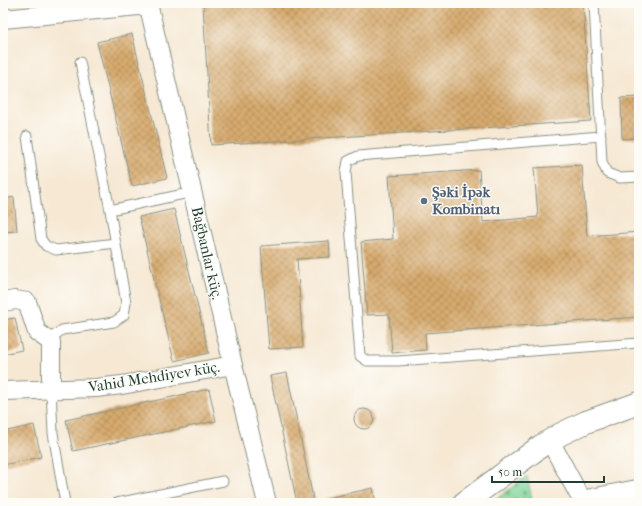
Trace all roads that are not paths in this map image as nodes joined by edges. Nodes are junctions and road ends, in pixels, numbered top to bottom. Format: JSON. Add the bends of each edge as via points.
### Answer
{"nodes":[{"id":1,"x":594,"y":3,"type":"edge"},
{"id":2,"x":149,"y":4,"type":"edge"},
{"id":3,"x":3,"y":19,"type":"edge"},
{"id":4,"x":80,"y":62,"type":"dead end"},
{"id":5,"x":27,"y":136,"type":"dead end"},
{"id":6,"x":601,"y":136,"type":"junction"},
{"id":7,"x":639,"y":176,"type":"edge"},
{"id":8,"x":193,"y":192,"type":"junction"},
{"id":9,"x":110,"y":210,"type":"junction"},
{"id":10,"x":116,"y":243,"type":"junction"},
{"id":11,"x":3,"y":302,"type":"edge"},
{"id":12,"x":50,"y":342,"type":"junction"},
{"id":13,"x":639,"y":343,"type":"edge"},
{"id":14,"x":233,"y":365,"type":"junction"},
{"id":15,"x":51,"y":390,"type":"junction"},
{"id":16,"x":3,"y":391,"type":"edge"},
{"id":17,"x":639,"y":403,"type":"edge"},
{"id":18,"x":550,"y":441,"type":"junction"},
{"id":19,"x":223,"y":481,"type":"dead end"},
{"id":20,"x":637,"y":489,"type":"dead end"},
{"id":21,"x":65,"y":503,"type":"edge"},
{"id":22,"x":117,"y":503,"type":"edge"},
{"id":23,"x":267,"y":503,"type":"edge"},
{"id":24,"x":464,"y":503,"type":"edge"}],
"edges":[{"from":1,"to":6,"type":"lane"},
{"from":2,"to":3,"type":"street"},
{"from":2,"to":8,"type":"street","name":"Bağbanlar küç."},
{"from":4,"to":9,"type":"lane"},
{"from":5,"to":10,"type":"lane","via":[[41,240],[46,246],[56,250]]},
{"from":6,"to":7,"type":"lane","via":[[602,162],[607,173],[620,178]]},
{"from":6,"to":13,"type":"lane","via":[[358,156],[348,161],[346,172],[360,356],[367,361],[398,360]]},
{"from":8,"to":9,"type":"lane"},
{"from":8,"to":14,"type":"street","name":"Bağbanlar küç."},
{"from":9,"to":10,"type":"lane"},
{"from":10,"to":12,"type":"lane","via":[[126,303],[124,315],[114,322],[62,330]]},
{"from":11,"to":12,"type":"street","via":[[27,302],[37,332]]},
{"from":12,"to":15,"type":"street"},
{"from":14,"to":15,"type":"street","name":"Vahid Mehdiyev küç.","via":[[122,385]]},
{"from":14,"to":23,"type":"street","name":"Bağbanlar küç."},
{"from":15,"to":16,"type":"street","name":"Vahid Mehdiyev küç."},
{"from":15,"to":21,"type":"lane","via":[[53,433]]},
{"from":17,"to":18,"type":"street","via":[[586,422]]},
{"from":18,"to":20,"type":"street","via":[[581,497]]},
{"from":18,"to":24,"type":"street"},
{"from":19,"to":22,"type":"lane"}]}
